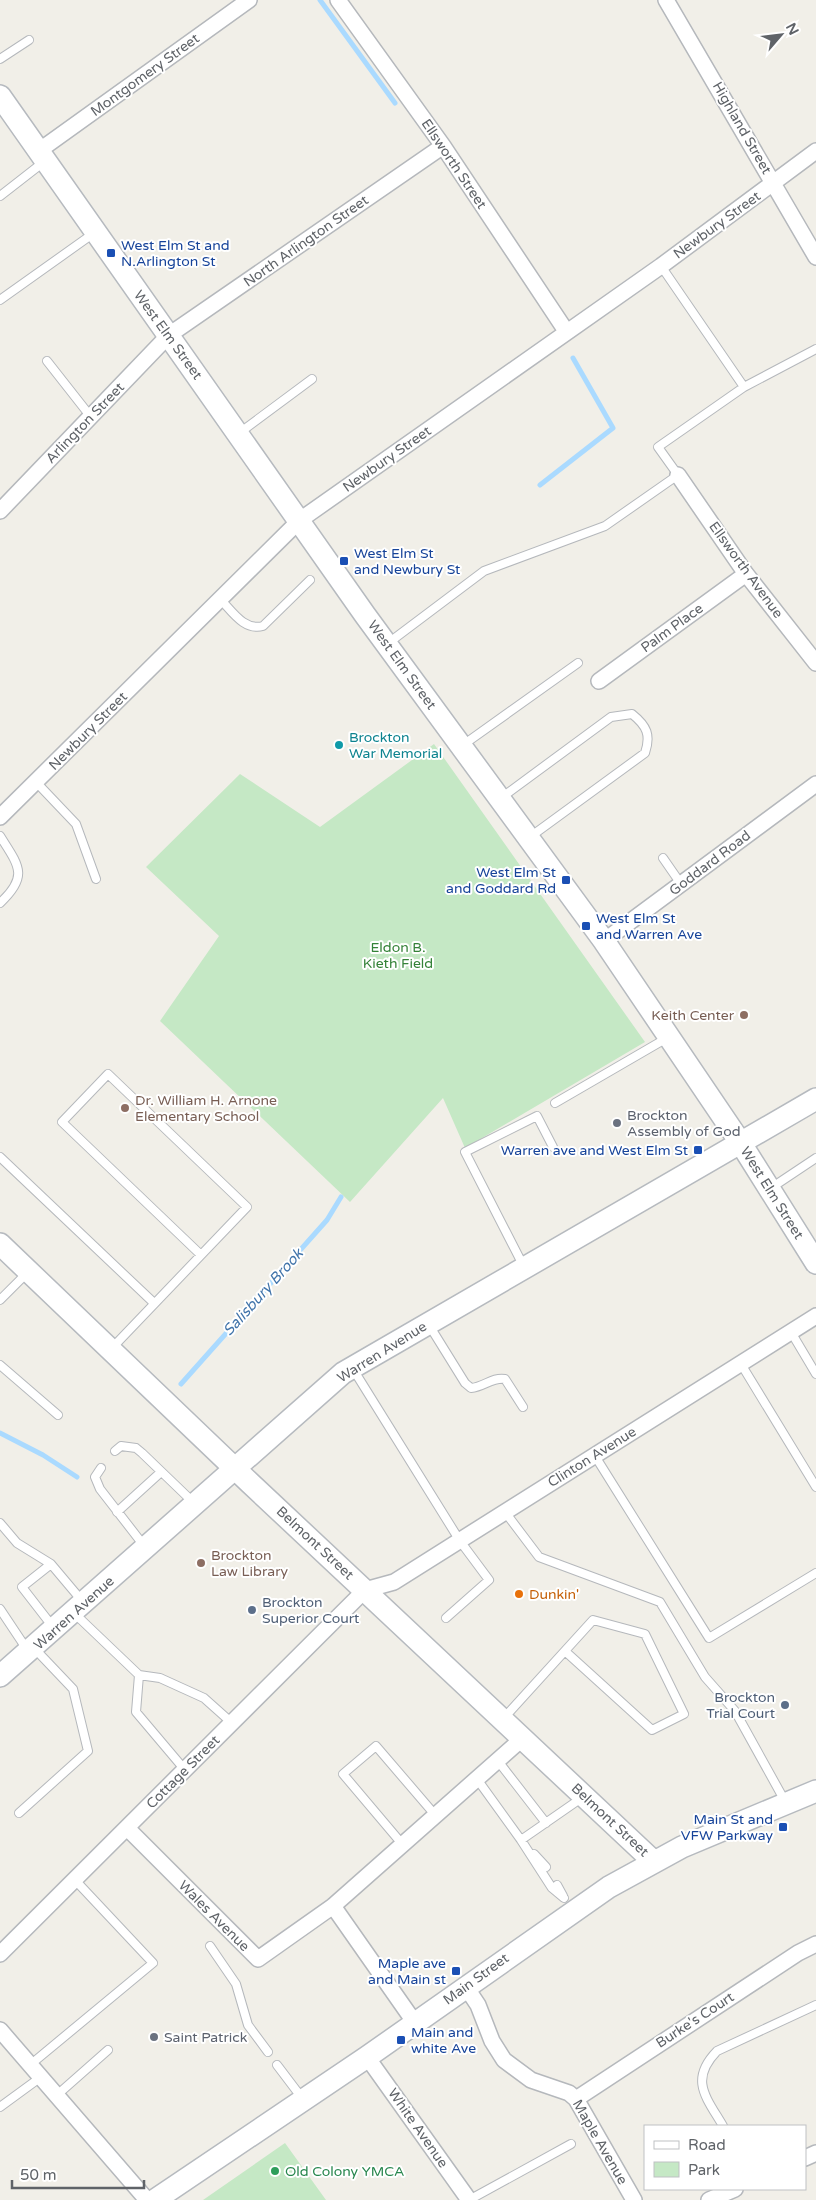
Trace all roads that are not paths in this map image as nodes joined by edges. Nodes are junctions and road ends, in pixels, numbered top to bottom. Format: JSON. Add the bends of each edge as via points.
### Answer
{"nodes":[{"id":1,"x":249,"y":0,"type":"edge"},
{"id":2,"x":338,"y":0,"type":"edge"},
{"id":3,"x":666,"y":0,"type":"edge"},
{"id":4,"x":29,"y":40,"type":"dead end"},
{"id":5,"x":0,"y":59,"type":"edge"},
{"id":6,"x":0,"y":96,"type":"edge"},
{"id":7,"x":443,"y":146,"type":"junction"},
{"id":8,"x":816,"y":151,"type":"edge"},
{"id":9,"x":44,"y":155,"type":"junction"},
{"id":10,"x":774,"y":183,"type":"junction"},
{"id":11,"x":0,"y":196,"type":"edge"},
{"id":12,"x":95,"y":232,"type":"junction"},
{"id":13,"x":816,"y":257,"type":"edge"},
{"id":14,"x":661,"y":266,"type":"junction"},
{"id":15,"x":0,"y":300,"type":"edge"},
{"id":16,"x":566,"y":332,"type":"junction"},
{"id":17,"x":170,"y":335,"type":"junction"},
{"id":18,"x":816,"y":349,"type":"edge"},
{"id":19,"x":47,"y":361,"type":"dead end"},
{"id":20,"x":312,"y":379,"type":"dead end"},
{"id":21,"x":744,"y":387,"type":"junction"},
{"id":22,"x":91,"y":417,"type":"junction"},
{"id":23,"x":238,"y":434,"type":"junction"},
{"id":24,"x":678,"y":475,"type":"junction"},
{"id":25,"x":0,"y":511,"type":"edge"},
{"id":26,"x":300,"y":520,"type":"junction"},
{"id":27,"x":746,"y":574,"type":"junction"},
{"id":28,"x":310,"y":580,"type":"dead end"},
{"id":29,"x":221,"y":600,"type":"junction"},
{"id":30,"x":387,"y":645,"type":"junction"},
{"id":31,"x":578,"y":663,"type":"dead end"},
{"id":32,"x":816,"y":663,"type":"edge"},
{"id":33,"x":599,"y":681,"type":"dead end"},
{"id":34,"x":461,"y":746,"type":"junction"},
{"id":35,"x":36,"y":782,"type":"junction"},
{"id":36,"x":816,"y":784,"type":"edge"},
{"id":37,"x":500,"y":799,"type":"junction"},
{"id":38,"x":0,"y":817,"type":"edge"},
{"id":39,"x":0,"y":836,"type":"edge"},
{"id":40,"x":528,"y":838,"type":"junction"},
{"id":41,"x":663,"y":858,"type":"dead end"},
{"id":42,"x":96,"y":879,"type":"dead end"},
{"id":43,"x":681,"y":884,"type":"junction"},
{"id":44,"x":0,"y":903,"type":"edge"},
{"id":45,"x":604,"y":941,"type":"junction"},
{"id":46,"x":669,"y":1037,"type":"junction"},
{"id":47,"x":816,"y":1099,"type":"edge"},
{"id":48,"x":555,"y":1103,"type":"dead end"},
{"id":49,"x":740,"y":1142,"type":"junction"},
{"id":50,"x":553,"y":1148,"type":"dead end"},
{"id":51,"x":0,"y":1157,"type":"edge"},
{"id":52,"x":816,"y":1158,"type":"edge"},
{"id":53,"x":769,"y":1189,"type":"junction"},
{"id":54,"x":0,"y":1244,"type":"edge"},
{"id":55,"x":201,"y":1255,"type":"junction"},
{"id":56,"x":816,"y":1263,"type":"edge"},
{"id":57,"x":524,"y":1268,"type":"junction"},
{"id":58,"x":29,"y":1271,"type":"junction"},
{"id":59,"x":0,"y":1300,"type":"edge"},
{"id":60,"x":154,"y":1303,"type":"junction"},
{"id":61,"x":816,"y":1316,"type":"edge"},
{"id":62,"x":428,"y":1323,"type":"junction"},
{"id":63,"x":791,"y":1332,"type":"junction"},
{"id":64,"x":111,"y":1349,"type":"junction"},
{"id":65,"x":741,"y":1364,"type":"junction"},
{"id":66,"x":0,"y":1365,"type":"edge"},
{"id":67,"x":352,"y":1368,"type":"junction"},
{"id":68,"x":816,"y":1374,"type":"edge"},
{"id":69,"x":523,"y":1407,"type":"dead end"},
{"id":70,"x":58,"y":1415,"type":"dead end"},
{"id":71,"x":115,"y":1451,"type":"dead end"},
{"id":72,"x":594,"y":1456,"type":"junction"},
{"id":73,"x":102,"y":1468,"type":"dead end"},
{"id":74,"x":236,"y":1470,"type":"junction"},
{"id":75,"x":161,"y":1472,"type":"junction"},
{"id":76,"x":816,"y":1487,"type":"edge"},
{"id":77,"x":195,"y":1505,"type":"junction"},
{"id":78,"x":117,"y":1512,"type":"junction"},
{"id":79,"x":505,"y":1512,"type":"junction"},
{"id":80,"x":0,"y":1523,"type":"edge"},
{"id":81,"x":460,"y":1541,"type":"junction"},
{"id":82,"x":146,"y":1548,"type":"junction"},
{"id":83,"x":51,"y":1564,"type":"junction"},
{"id":84,"x":816,"y":1573,"type":"edge"},
{"id":85,"x":365,"y":1590,"type":"junction"},
{"id":86,"x":79,"y":1608,"type":"junction"},
{"id":87,"x":0,"y":1609,"type":"edge"},
{"id":88,"x":446,"y":1618,"type":"dead end"},
{"id":89,"x":55,"y":1630,"type":"junction"},
{"id":90,"x":31,"y":1650,"type":"junction"},
{"id":91,"x":566,"y":1652,"type":"junction"},
{"id":92,"x":138,"y":1675,"type":"junction"},
{"id":93,"x":0,"y":1676,"type":"edge"},
{"id":94,"x":503,"y":1719,"type":"junction"},
{"id":95,"x":232,"y":1723,"type":"junction"},
{"id":96,"x":524,"y":1738,"type":"junction"},
{"id":97,"x":498,"y":1761,"type":"junction"},
{"id":98,"x":185,"y":1770,"type":"junction"},
{"id":99,"x":477,"y":1780,"type":"junction"},
{"id":100,"x":585,"y":1796,"type":"junction"},
{"id":101,"x":813,"y":1798,"type":"edge"},
{"id":102,"x":786,"y":1803,"type":"junction"},
{"id":103,"x":19,"y":1813,"type":"dead end"},
{"id":104,"x":436,"y":1816,"type":"junction"},
{"id":105,"x":546,"y":1823,"type":"junction"},
{"id":106,"x":127,"y":1828,"type":"junction"},
{"id":107,"x":521,"y":1840,"type":"junction"},
{"id":108,"x":403,"y":1845,"type":"junction"},
{"id":109,"x":653,"y":1861,"type":"junction"},
{"id":110,"x":546,"y":1867,"type":"dead end"},
{"id":111,"x":75,"y":1880,"type":"junction"},
{"id":112,"x":557,"y":1885,"type":"dead end"},
{"id":113,"x":568,"y":1904,"type":"junction"},
{"id":114,"x":333,"y":1906,"type":"junction"},
{"id":115,"x":816,"y":1944,"type":"edge"},
{"id":116,"x":210,"y":1946,"type":"dead end"},
{"id":117,"x":0,"y":1954,"type":"edge"},
{"id":118,"x":466,"y":1987,"type":"junction"},
{"id":119,"x":816,"y":2005,"type":"edge"},
{"id":120,"x":415,"y":2022,"type":"junction"},
{"id":121,"x":1,"y":2033,"type":"edge"},
{"id":122,"x":108,"y":2050,"type":"dead end"},
{"id":123,"x":268,"y":2052,"type":"dead end"},
{"id":124,"x":367,"y":2056,"type":"junction"},
{"id":125,"x":30,"y":2065,"type":"junction"},
{"id":126,"x":278,"y":2065,"type":"dead end"},
{"id":127,"x":41,"y":2078,"type":"junction"},
{"id":128,"x":57,"y":2095,"type":"junction"},
{"id":129,"x":576,"y":2099,"type":"junction"},
{"id":130,"x":303,"y":2100,"type":"junction"},
{"id":131,"x":0,"y":2108,"type":"edge"},
{"id":132,"x":722,"y":2125,"type":"edge"},
{"id":133,"x":571,"y":2144,"type":"dead end"},
{"id":134,"x":733,"y":2190,"type":"edge"},
{"id":135,"x":147,"y":2200,"type":"edge"},
{"id":136,"x":155,"y":2200,"type":"edge"},
{"id":137,"x":469,"y":2200,"type":"edge"},
{"id":138,"x":634,"y":2200,"type":"edge"},
{"id":139,"x":709,"y":2200,"type":"edge"}],
"edges":[{"from":1,"to":9,"type":"street","name":"Montgomery Street"},
{"from":2,"to":7,"type":"street","name":"Ellsworth Street"},
{"from":3,"to":10,"type":"street","name":"Highland Street"},
{"from":4,"to":5,"type":"lane"},
{"from":6,"to":9,"type":"main road","name":"West Elm Street"},
{"from":7,"to":16,"type":"street","name":"Ellsworth Street"},
{"from":7,"to":17,"type":"street","name":"North Arlington Street"},
{"from":8,"to":10,"type":"street","name":"Newbury Street"},
{"from":9,"to":11,"type":"lane"},
{"from":9,"to":12,"type":"main road","name":"West Elm Street"},
{"from":10,"to":13,"type":"street","name":"Highland Street"},
{"from":10,"to":14,"type":"street","name":"Newbury Street"},
{"from":12,"to":15,"type":"lane"},
{"from":12,"to":17,"type":"main road","name":"West Elm Street"},
{"from":14,"to":16,"type":"street","name":"Newbury Street"},
{"from":14,"to":21,"type":"lane"},
{"from":16,"to":26,"type":"street","name":"Newbury Street"},
{"from":17,"to":22,"type":"street","name":"Arlington Street"},
{"from":17,"to":23,"type":"main road","name":"West Elm Street"},
{"from":18,"to":21,"type":"lane"},
{"from":19,"to":22,"type":"lane"},
{"from":20,"to":23,"type":"lane"},
{"from":21,"to":24,"type":"lane","via":[[658,447]]},
{"from":22,"to":25,"type":"street","name":"Arlington Street"},
{"from":23,"to":26,"type":"main road","name":"West Elm Street"},
{"from":24,"to":27,"type":"street","name":"Ellsworth Avenue"},
{"from":24,"to":30,"type":"lane","via":[[605,526],[484,571]]},
{"from":26,"to":29,"type":"street","name":"Newbury Street"},
{"from":26,"to":30,"type":"main road","name":"West Elm Street"},
{"from":27,"to":32,"type":"street","name":"Ellsworth Avenue"},
{"from":27,"to":33,"type":"street","name":"Palm Place"},
{"from":28,"to":29,"type":"lane","via":[[263,626],[243,622]]},
{"from":29,"to":35,"type":"street","name":"Newbury Street"},
{"from":30,"to":34,"type":"main road","name":"West Elm Street"},
{"from":31,"to":34,"type":"lane"},
{"from":34,"to":37,"type":"main road","name":"West Elm Street"},
{"from":35,"to":38,"type":"street","name":"Newbury Street"},
{"from":35,"to":42,"type":"lane","via":[[76,824]]},
{"from":36,"to":43,"type":"street","name":"Goddard Road"},
{"from":37,"to":40,"type":"main road","name":"West Elm Street"},
{"from":37,"to":40,"type":"lane","via":[[611,717],[632,714],[644,724],[650,739],[645,753]]},
{"from":39,"to":44,"type":"lane","via":[[19,870],[19,881]]},
{"from":40,"to":45,"type":"main road","name":"West Elm Street"},
{"from":41,"to":43,"type":"lane"},
{"from":43,"to":45,"type":"street","name":"Goddard Road"},
{"from":45,"to":46,"type":"main road","name":"West Elm Street"},
{"from":46,"to":48,"type":"lane"},
{"from":46,"to":49,"type":"main road","name":"West Elm Street"},
{"from":47,"to":49,"type":"main road","name":"Warren Avenue"},
{"from":49,"to":53,"type":"main road","name":"West Elm Street"},
{"from":49,"to":57,"type":"main road","name":"Warren Avenue"},
{"from":50,"to":57,"type":"lane","via":[[537,1116],[465,1152]]},
{"from":51,"to":60,"type":"lane"},
{"from":52,"to":53,"type":"lane"},
{"from":53,"to":56,"type":"main road","name":"West Elm Street"},
{"from":54,"to":58,"type":"main road","name":"Belmont Street"},
{"from":55,"to":55,"type":"lane","via":[[247,1207],[108,1074],[62,1122]]},
{"from":55,"to":60,"type":"lane"},
{"from":57,"to":62,"type":"main road","name":"Warren Avenue"},
{"from":58,"to":59,"type":"lane"},
{"from":58,"to":64,"type":"main road","name":"Belmont Street"},
{"from":60,"to":64,"type":"lane"},
{"from":61,"to":63,"type":"street","name":"Clinton Avenue"},
{"from":62,"to":67,"type":"main road","name":"Warren Avenue"},
{"from":62,"to":69,"type":"lane","via":[[471,1388],[497,1378],[505,1379]]},
{"from":63,"to":65,"type":"street","name":"Clinton Avenue"},
{"from":63,"to":68,"type":"lane"},
{"from":64,"to":74,"type":"main road","name":"Belmont Street"},
{"from":65,"to":72,"type":"street","name":"Clinton Avenue"},
{"from":65,"to":76,"type":"lane"},
{"from":66,"to":70,"type":"lane"},
{"from":67,"to":74,"type":"main road","name":"Warren Avenue"},
{"from":67,"to":81,"type":"lane"},
{"from":71,"to":75,"type":"lane","via":[[121,1446],[136,1448]]},
{"from":72,"to":79,"type":"street","name":"Clinton Avenue"},
{"from":72,"to":84,"type":"lane","via":[[709,1638]]},
{"from":73,"to":78,"type":"lane","via":[[95,1477]]},
{"from":74,"to":77,"type":"main road","name":"Warren Avenue"},
{"from":74,"to":85,"type":"main road","name":"Belmont Street"},
{"from":75,"to":77,"type":"lane"},
{"from":75,"to":78,"type":"lane"},
{"from":77,"to":82,"type":"main road","name":"Warren Avenue"},
{"from":78,"to":82,"type":"lane"},
{"from":79,"to":81,"type":"street","name":"Clinton Avenue"},
{"from":79,"to":102,"type":"lane","via":[[539,1557],[660,1602],[705,1677],[735,1711]]},
{"from":80,"to":83,"type":"lane","via":[[17,1543]]},
{"from":81,"to":85,"type":"street","name":"Clinton Avenue","via":[[394,1582]]},
{"from":81,"to":88,"type":"lane","via":[[489,1580]]},
{"from":82,"to":86,"type":"main road","name":"Warren Avenue"},
{"from":83,"to":86,"type":"lane"},
{"from":83,"to":89,"type":"lane","via":[[22,1587]]},
{"from":85,"to":94,"type":"main road","name":"Belmont Street"},
{"from":85,"to":95,"type":"street","name":"Cottage Street"},
{"from":86,"to":89,"type":"main road","name":"Warren Avenue"},
{"from":86,"to":92,"type":"lane"},
{"from":87,"to":90,"type":"lane"},
{"from":89,"to":90,"type":"main road","name":"Warren Avenue"},
{"from":90,"to":93,"type":"main road","name":"Warren Avenue"},
{"from":90,"to":103,"type":"lane","via":[[73,1689],[88,1751]]},
{"from":91,"to":91,"type":"lane","via":[[593,1620],[646,1634],[684,1714],[652,1730]]},
{"from":91,"to":94,"type":"lane"},
{"from":92,"to":95,"type":"lane","via":[[160,1678],[204,1698]]},
{"from":92,"to":98,"type":"lane","via":[[136,1712]]},
{"from":94,"to":96,"type":"main road","name":"Belmont Street"},
{"from":95,"to":98,"type":"street","name":"Cottage Street"},
{"from":96,"to":97,"type":"street","name":"Wales Avenue"},
{"from":96,"to":100,"type":"main road","name":"Belmont Street"},
{"from":97,"to":99,"type":"street","name":"Wales Avenue"},
{"from":97,"to":105,"type":"lane"},
{"from":98,"to":106,"type":"street","name":"Cottage Street"},
{"from":99,"to":104,"type":"street","name":"Wales Avenue"},
{"from":99,"to":107,"type":"lane"},
{"from":100,"to":105,"type":"lane"},
{"from":100,"to":109,"type":"main road","name":"Belmont Street"},
{"from":101,"to":102,"type":"main road","name":"Main Street"},
{"from":102,"to":109,"type":"main road","name":"Main Street"},
{"from":104,"to":108,"type":"street","name":"Wales Avenue"},
{"from":104,"to":108,"type":"lane","via":[[376,1746],[343,1774]]},
{"from":105,"to":107,"type":"lane"},
{"from":106,"to":111,"type":"street","name":"Cottage Street"},
{"from":106,"to":114,"type":"street","name":"Wales Avenue","via":[[258,1959]]},
{"from":107,"to":110,"type":"lane"},
{"from":107,"to":113,"type":"lane","via":[[552,1888]]},
{"from":108,"to":114,"type":"street","name":"Wales Avenue"},
{"from":109,"to":113,"type":"main road","name":"Main Street"},
{"from":111,"to":117,"type":"street","name":"Cottage Street"},
{"from":111,"to":125,"type":"lane","via":[[153,1963]]},
{"from":112,"to":113,"type":"lane"},
{"from":113,"to":118,"type":"main road","name":"Main Street"},
{"from":114,"to":120,"type":"street"},
{"from":115,"to":129,"type":"street","name":"Burke's Court"},
{"from":116,"to":123,"type":"lane","via":[[236,1984],[248,2025]]},
{"from":118,"to":120,"type":"main road","name":"Main Street"},
{"from":118,"to":129,"type":"street","name":"Maple Avenue","via":[[481,2010],[492,2041],[504,2060],[531,2080],[569,2093]]},
{"from":119,"to":132,"type":"lane","via":[[717,2051],[705,2064],[701,2077],[706,2097]]},
{"from":120,"to":124,"type":"main road","name":"Main Street"},
{"from":121,"to":125,"type":"street"},
{"from":122,"to":128,"type":"lane"},
{"from":124,"to":130,"type":"main road","name":"Main Street"},
{"from":124,"to":137,"type":"street","name":"White Avenue"},
{"from":125,"to":127,"type":"street"},
{"from":126,"to":130,"type":"lane"},
{"from":127,"to":128,"type":"street"},
{"from":127,"to":131,"type":"lane"},
{"from":128,"to":135,"type":"street"},
{"from":129,"to":138,"type":"street","name":"Maple Avenue"},
{"from":130,"to":136,"type":"main road","name":"Main Street"},
{"from":133,"to":137,"type":"lane"},
{"from":134,"to":139,"type":"street"}]}
